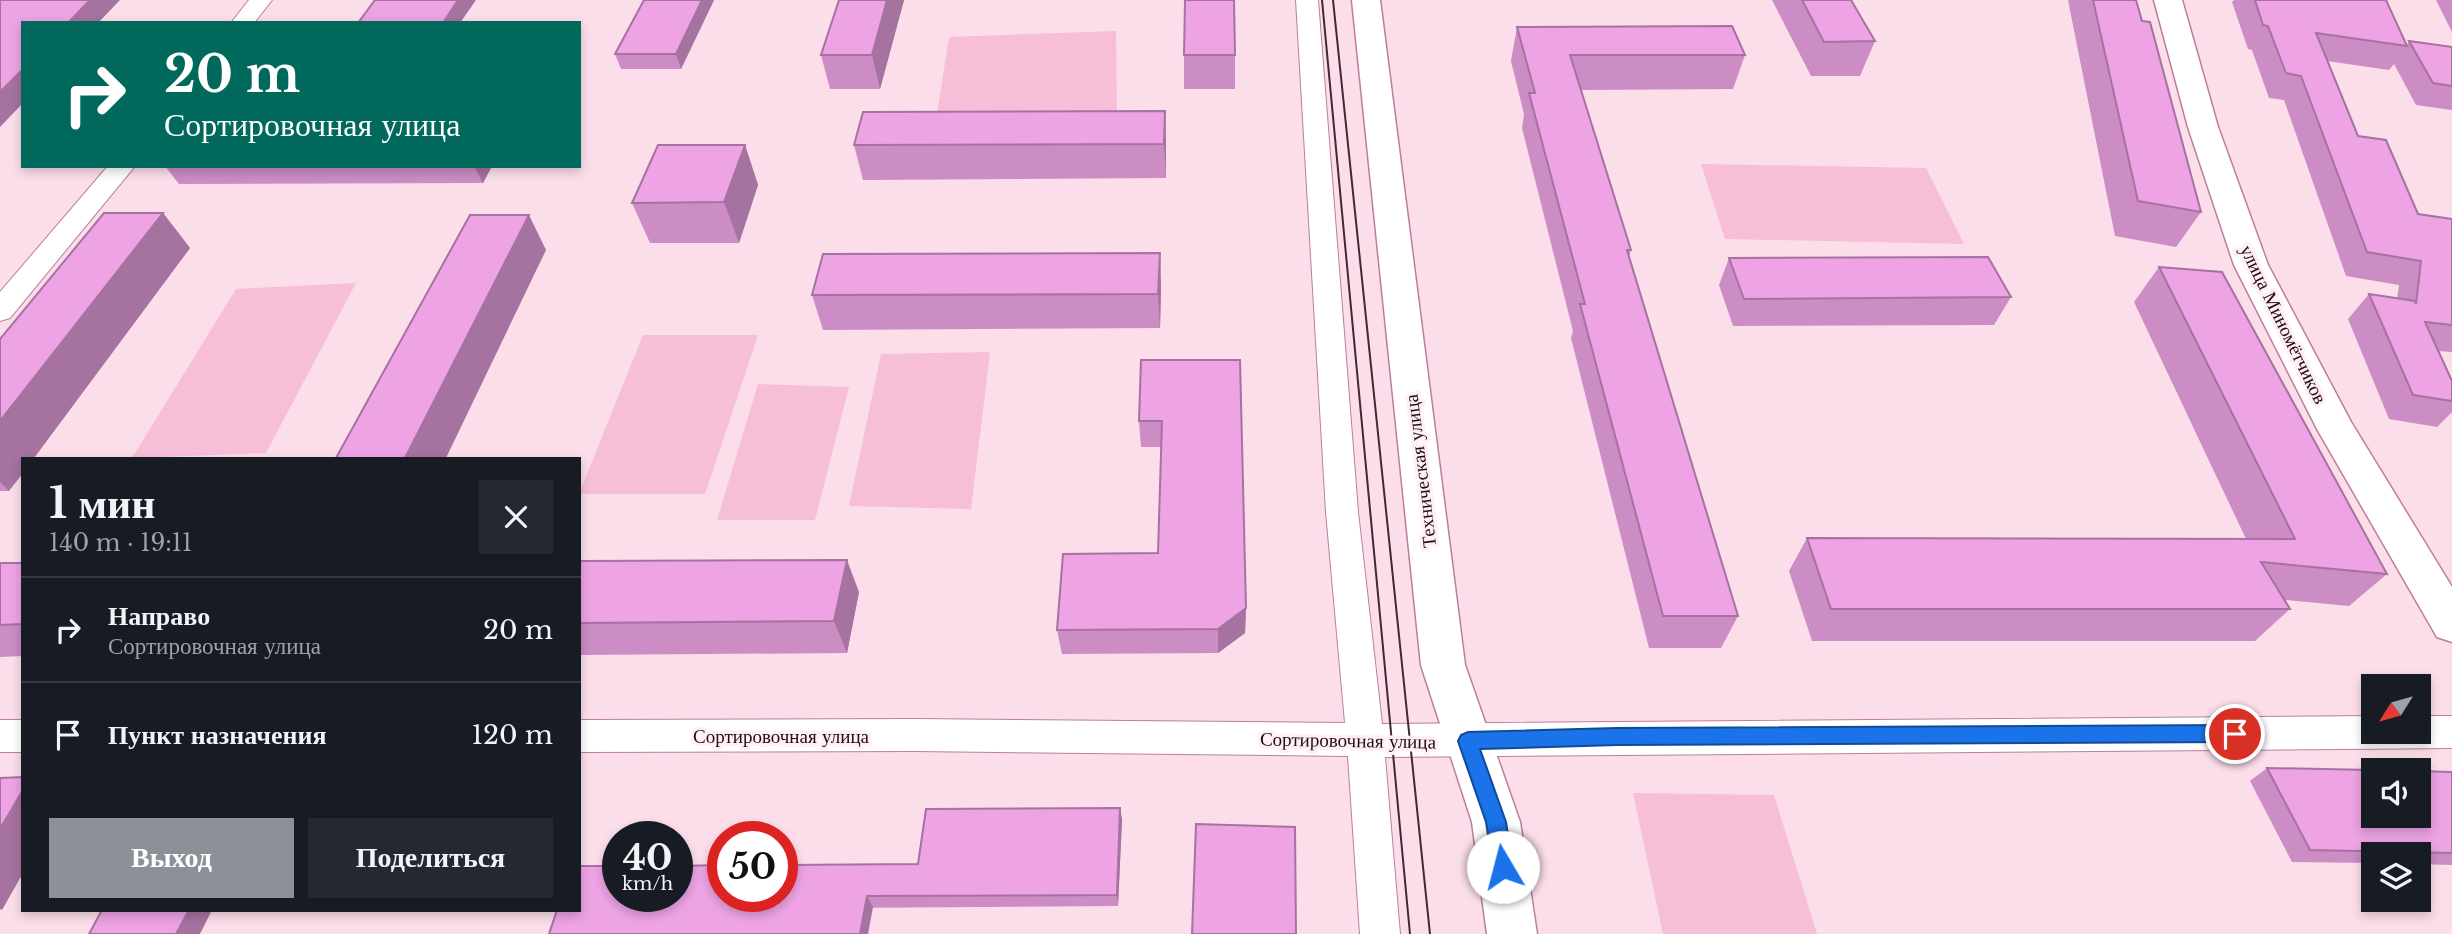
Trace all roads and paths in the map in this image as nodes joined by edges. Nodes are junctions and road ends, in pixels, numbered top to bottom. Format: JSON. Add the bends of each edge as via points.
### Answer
{"nodes":[{"id":1,"x":261,"y":0,"type":"edge"},
{"id":2,"x":1307,"y":0,"type":"edge"},
{"id":3,"x":1366,"y":0,"type":"edge"},
{"id":4,"x":2168,"y":0,"type":"edge"},
{"id":5,"x":244,"y":21,"type":"edge"},
{"id":6,"x":120,"y":168,"type":"edge"},
{"id":7,"x":0,"y":312,"type":"edge"},
{"id":8,"x":2452,"y":624,"type":"edge"},
{"id":9,"x":2452,"y":732,"type":"edge"},
{"id":10,"x":0,"y":736,"type":"edge"},
{"id":11,"x":21,"y":736,"type":"edge"},
{"id":12,"x":581,"y":736,"type":"edge"},
{"id":13,"x":1364,"y":740,"type":"junction"},
{"id":14,"x":1468,"y":741,"type":"junction"},
{"id":15,"x":1380,"y":934,"type":"edge"},
{"id":16,"x":1512,"y":934,"type":"edge"}],
"edges":[{"from":1,"to":5,"type":"street"},
{"from":2,"to":13,"type":"street","via":[[1342,512]]},
{"from":3,"to":14,"type":"main road","name":"Техническая улица","via":[[1443,664]]},
{"from":4,"to":8,"type":"main road","name":"улица Миномётчиков","via":[[2203,127],[2250,265],[2336,429]]},
{"from":6,"to":7,"type":"street"},
{"from":9,"to":14,"type":"street","name":"Сортировочная улица"},
{"from":10,"to":11,"type":"street"},
{"from":12,"to":13,"type":"street","name":"Сортировочная улица"},
{"from":13,"to":14,"type":"street","name":"Сортировочная улица"},
{"from":13,"to":15,"type":"street"},
{"from":14,"to":16,"type":"main road","name":"Техническая улица","via":[[1496,822]]}]}
